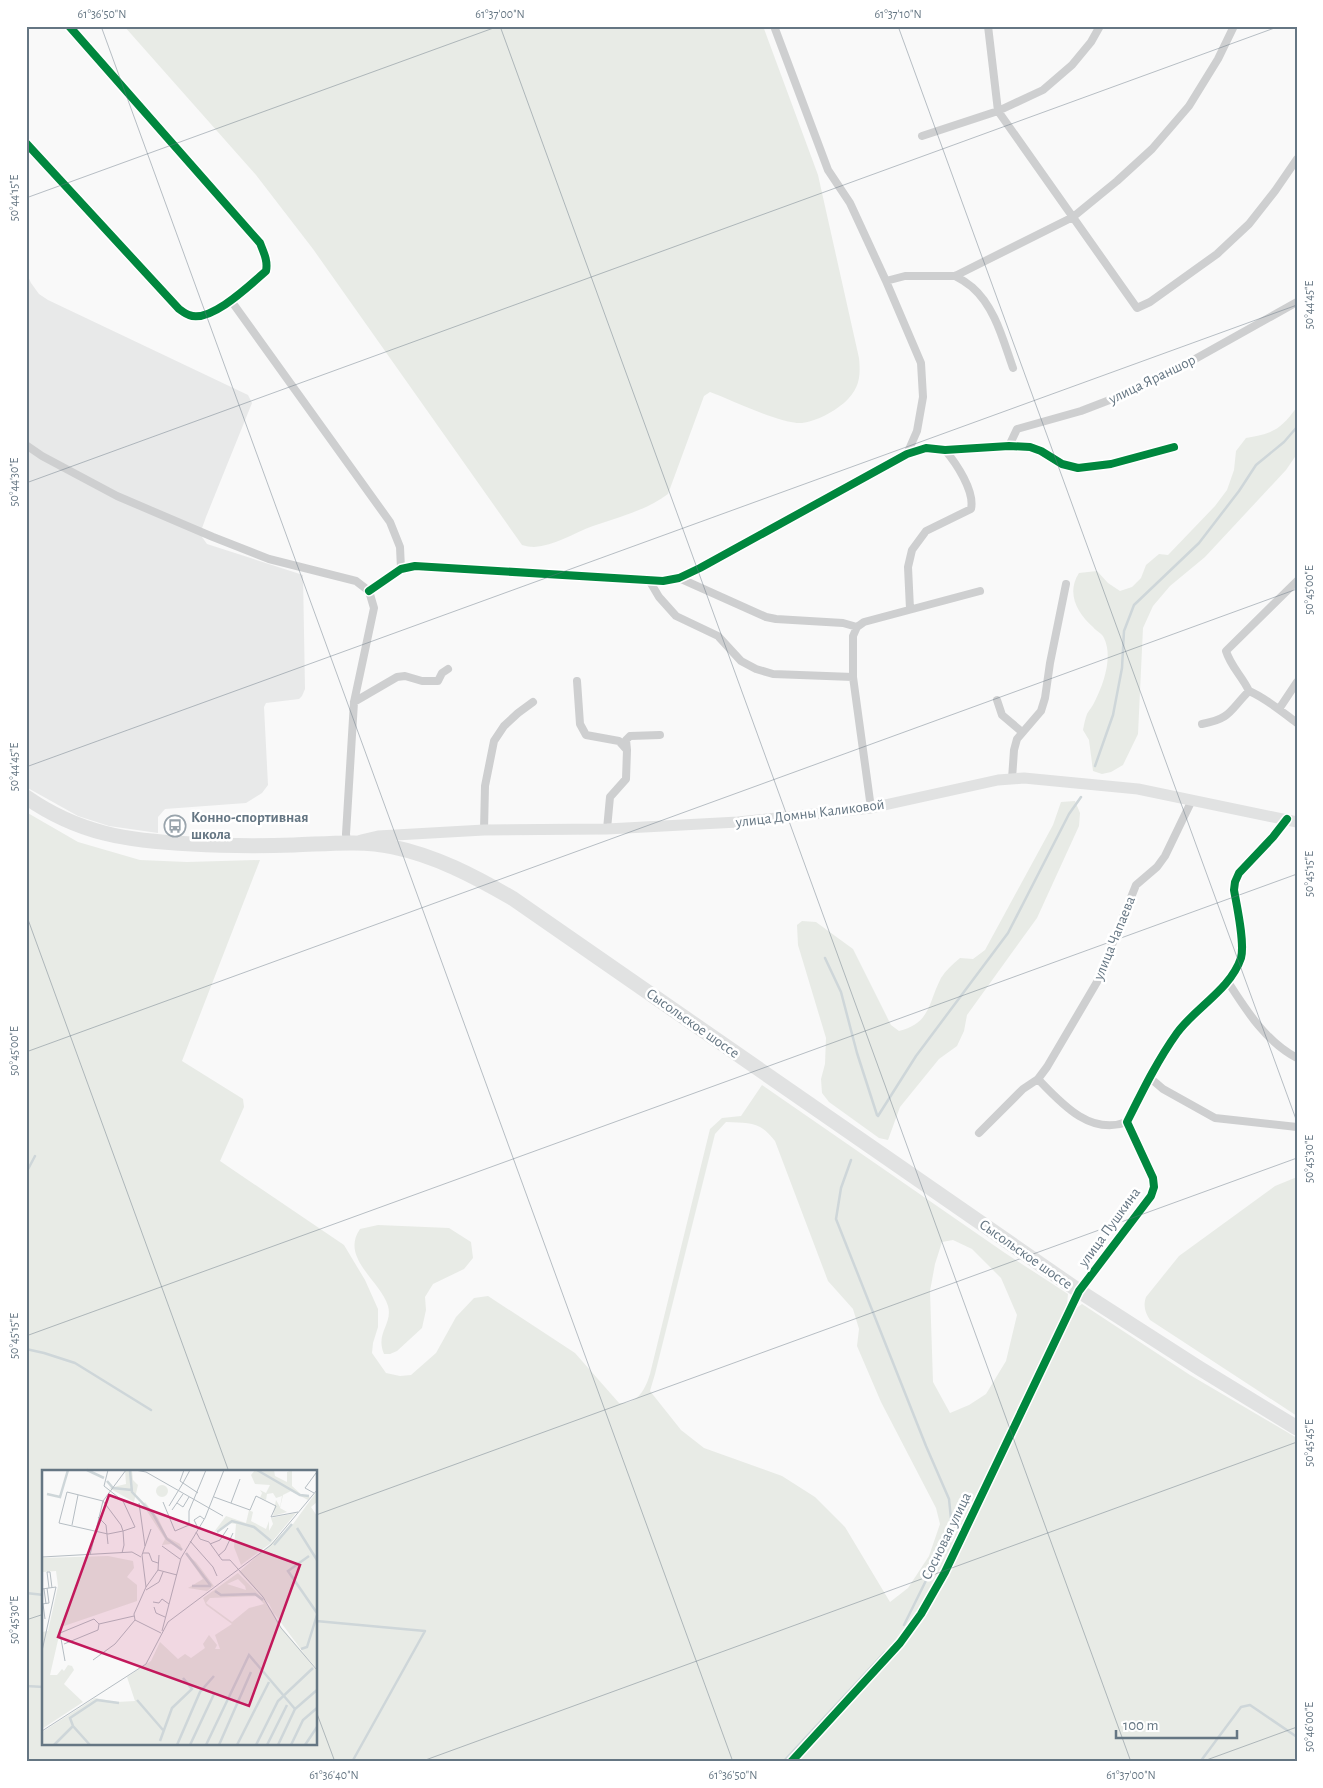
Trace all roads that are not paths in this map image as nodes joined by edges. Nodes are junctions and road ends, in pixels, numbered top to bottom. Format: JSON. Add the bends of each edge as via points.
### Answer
{"nodes":[{"id":1,"x":69,"y":26,"type":"edge"},
{"id":2,"x":774,"y":26,"type":"edge"},
{"id":3,"x":988,"y":26,"type":"edge"},
{"id":4,"x":1100,"y":26,"type":"edge"},
{"id":5,"x":1234,"y":26,"type":"edge"},
{"id":6,"x":998,"y":111,"type":"junction"},
{"id":7,"x":922,"y":136,"type":"dead end"},
{"id":8,"x":26,"y":143,"type":"edge"},
{"id":9,"x":1297,"y":159,"type":"edge"},
{"id":10,"x":1073,"y":217,"type":"junction"},
{"id":11,"x":955,"y":276,"type":"junction"},
{"id":12,"x":886,"y":281,"type":"junction"},
{"id":13,"x":232,"y":302,"type":"junction"},
{"id":14,"x":1297,"y":302,"type":"edge"},
{"id":15,"x":1013,"y":368,"type":"dead end"},
{"id":16,"x":26,"y":445,"type":"edge"},
{"id":17,"x":1009,"y":446,"type":"junction"},
{"id":18,"x":1174,"y":447,"type":"dead end"},
{"id":19,"x":945,"y":450,"type":"junction"},
{"id":20,"x":907,"y":454,"type":"junction"},
{"id":21,"x":401,"y":569,"type":"junction"},
{"id":22,"x":679,"y":578,"type":"junction"},
{"id":23,"x":649,"y":580,"type":"junction"},
{"id":24,"x":1297,"y":581,"type":"edge"},
{"id":25,"x":1066,"y":584,"type":"dead end"},
{"id":26,"x":980,"y":591,"type":"dead end"},
{"id":27,"x":370,"y":592,"type":"junction"},
{"id":28,"x":910,"y":609,"type":"junction"},
{"id":29,"x":857,"y":627,"type":"junction"},
{"id":30,"x":448,"y":669,"type":"dead end"},
{"id":31,"x":852,"y":677,"type":"junction"},
{"id":32,"x":577,"y":681,"type":"dead end"},
{"id":33,"x":1297,"y":682,"type":"edge"},
{"id":34,"x":1249,"y":691,"type":"junction"},
{"id":35,"x":997,"y":700,"type":"dead end"},
{"id":36,"x":354,"y":702,"type":"junction"},
{"id":37,"x":533,"y":702,"type":"dead end"},
{"id":38,"x":1279,"y":709,"type":"junction"},
{"id":39,"x":1202,"y":724,"type":"dead end"},
{"id":40,"x":1297,"y":724,"type":"edge"},
{"id":41,"x":1022,"y":732,"type":"junction"},
{"id":42,"x":660,"y":735,"type":"dead end"},
{"id":43,"x":626,"y":750,"type":"junction"},
{"id":44,"x":1012,"y":779,"type":"junction"},
{"id":45,"x":26,"y":797,"type":"edge"},
{"id":46,"x":1192,"y":800,"type":"junction"},
{"id":47,"x":871,"y":808,"type":"junction"},
{"id":48,"x":1292,"y":820,"type":"edge"},
{"id":49,"x":484,"y":830,"type":"junction"},
{"id":50,"x":607,"y":830,"type":"junction"},
{"id":51,"x":347,"y":843,"type":"junction"},
{"id":52,"x":1228,"y":982,"type":"junction"},
{"id":53,"x":1297,"y":1058,"type":"edge"},
{"id":54,"x":1149,"y":1078,"type":"junction"},
{"id":55,"x":1038,"y":1079,"type":"junction"},
{"id":56,"x":1127,"y":1122,"type":"junction"},
{"id":57,"x":1297,"y":1127,"type":"edge"},
{"id":58,"x":979,"y":1133,"type":"dead end"},
{"id":59,"x":1079,"y":1291,"type":"junction"},
{"id":60,"x":1297,"y":1428,"type":"edge"},
{"id":61,"x":791,"y":1762,"type":"edge"}],
"edges":[{"from":1,"to":13,"type":"street","via":[[260,243],[266,271]]},
{"from":2,"to":12,"type":"street","via":[[828,170],[850,203]]},
{"from":3,"to":6,"type":"street"},
{"from":4,"to":6,"type":"street","via":[[1072,65],[1050,84]]},
{"from":5,"to":10,"type":"street","via":[[1218,59],[1183,113],[1152,150]]},
{"from":6,"to":7,"type":"street"},
{"from":6,"to":10,"type":"street"},
{"from":8,"to":13,"type":"street","via":[[179,308],[190,316],[200,316]]},
{"from":9,"to":10,"type":"street","via":[[1248,224],[1217,254],[1137,308]]},
{"from":10,"to":11,"type":"street"},
{"from":11,"to":12,"type":"street","via":[[905,276]]},
{"from":11,"to":15,"type":"street","via":[[972,286],[982,298],[995,319]]},
{"from":12,"to":20,"type":"street","via":[[921,363],[923,397],[917,431]]},
{"from":13,"to":21,"type":"street","via":[[390,522],[400,547]]},
{"from":14,"to":17,"type":"street","name":"улица Яраншор","via":[[1133,392],[1082,411],[1017,429]]},
{"from":16,"to":27,"type":"street","via":[[126,500],[269,559],[356,581]]},
{"from":17,"to":18,"type":"street","via":[[1030,447],[1062,464],[1078,468],[1111,464]]},
{"from":17,"to":19,"type":"street"},
{"from":19,"to":20,"type":"street","via":[[926,448]]},
{"from":19,"to":28,"type":"street","via":[[963,476],[971,509],[926,531],[912,550],[908,567]]},
{"from":20,"to":22,"type":"street"},
{"from":21,"to":23,"type":"street","via":[[415,566]]},
{"from":21,"to":27,"type":"street"},
{"from":22,"to":23,"type":"street"},
{"from":22,"to":29,"type":"street","via":[[766,617]]},
{"from":23,"to":31,"type":"street","via":[[676,616],[718,636],[741,661],[756,669],[773,674]]},
{"from":24,"to":34,"type":"street","via":[[1226,651]]},
{"from":25,"to":41,"type":"street","via":[[1045,698],[1041,711]]},
{"from":26,"to":28,"type":"street"},
{"from":27,"to":36,"type":"street","via":[[374,608]]},
{"from":28,"to":29,"type":"street"},
{"from":29,"to":31,"type":"street","via":[[853,636]]},
{"from":30,"to":36,"type":"street","via":[[438,680],[396,677]]},
{"from":31,"to":47,"type":"street"},
{"from":32,"to":43,"type":"street","via":[[580,724],[586,735],[619,741]]},
{"from":33,"to":38,"type":"street"},
{"from":34,"to":38,"type":"street"},
{"from":34,"to":39,"type":"street","via":[[1225,718]]},
{"from":35,"to":41,"type":"street","via":[[1002,715]]},
{"from":36,"to":51,"type":"street"},
{"from":37,"to":49,"type":"street","via":[[504,726],[494,741],[485,786]]},
{"from":38,"to":40,"type":"street"},
{"from":41,"to":44,"type":"street","via":[[1014,750]]},
{"from":42,"to":43,"type":"street","via":[[630,736],[626,740]]},
{"from":43,"to":50,"type":"street","via":[[626,779],[610,797]]},
{"from":44,"to":46,"type":"main road","name":"улица Домны Каликовой","via":[[1129,788]]},
{"from":44,"to":47,"type":"main road","name":"улица Домны Каликовой"},
{"from":45,"to":51,"type":"highway","name":"Сысольское шоссе","via":[[77,825],[110,836],[150,842],[241,847]]},
{"from":46,"to":48,"type":"main road","name":"улица Домны Каликовой"},
{"from":46,"to":55,"type":"street","name":"улица Чапаева","via":[[1165,856],[1136,885],[1097,982]]},
{"from":47,"to":50,"type":"main road","name":"улица Домны Каликовой","via":[[738,822]]},
{"from":48,"to":52,"type":"street","via":[[1239,873],[1235,882],[1242,956]]},
{"from":49,"to":50,"type":"main road","name":"улица Домны Каликовой"},
{"from":49,"to":51,"type":"main road","name":"улица Домны Каликовой","via":[[378,836]]},
{"from":51,"to":59,"type":"highway","name":"Сысольское шоссе","via":[[392,847],[415,853],[455,868],[512,898]]},
{"from":52,"to":53,"type":"street","via":[[1269,1038]]},
{"from":52,"to":54,"type":"street","via":[[1178,1032]]},
{"from":54,"to":56,"type":"street"},
{"from":54,"to":57,"type":"street","via":[[1216,1118]]},
{"from":55,"to":56,"type":"street","via":[[1078,1117],[1117,1126]]},
{"from":55,"to":58,"type":"street","name":"улица Чапаева","via":[[1023,1089]]},
{"from":56,"to":59,"type":"street","name":"улица Пушкина","via":[[1154,1186],[1151,1196]]},
{"from":59,"to":60,"type":"highway","name":"Сысольское шоссе"},
{"from":59,"to":61,"type":"street","name":"Сосновая улица","via":[[945,1572],[921,1614],[900,1643]]}]}
